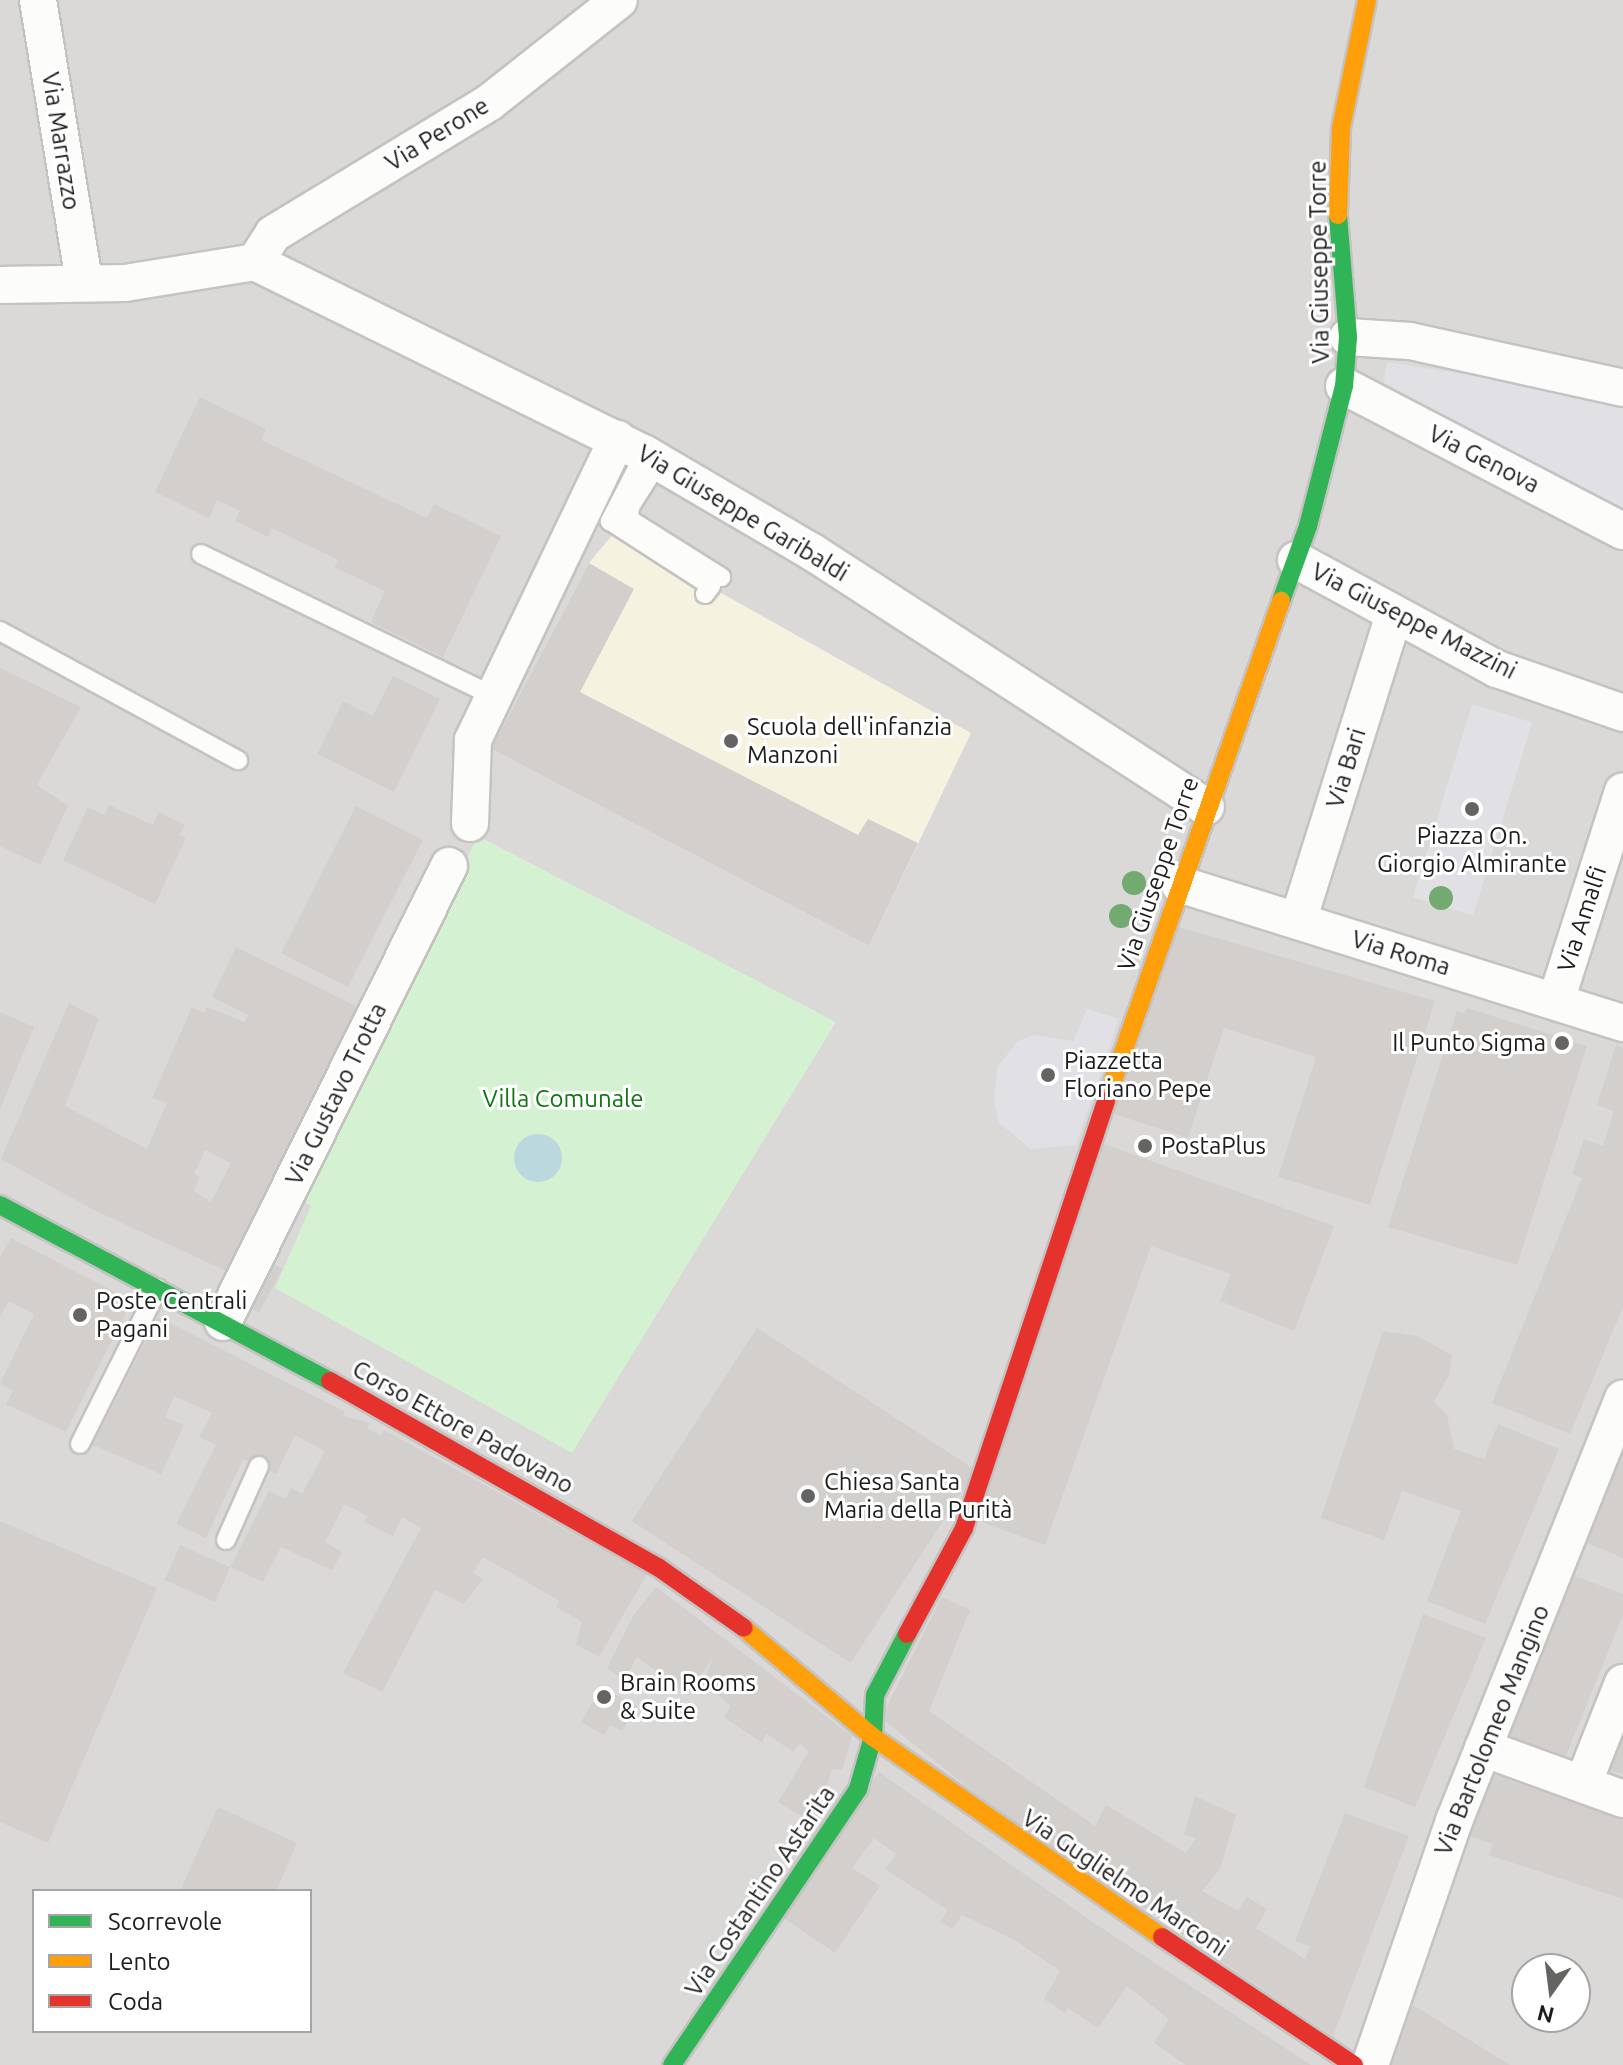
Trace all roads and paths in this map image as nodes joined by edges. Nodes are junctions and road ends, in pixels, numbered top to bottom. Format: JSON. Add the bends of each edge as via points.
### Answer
{"nodes":[{"id":1,"x":38,"y":0,"type":"edge"},
{"id":2,"x":619,"y":0,"type":"edge"},
{"id":3,"x":1367,"y":0,"type":"edge"},
{"id":4,"x":255,"y":262,"type":"junction"},
{"id":5,"x":84,"y":282,"type":"junction"},
{"id":6,"x":0,"y":285,"type":"edge"},
{"id":7,"x":1348,"y":337,"type":"junction"},
{"id":8,"x":1344,"y":386,"type":"junction"},
{"id":9,"x":1623,"y":388,"type":"edge"},
{"id":10,"x":643,"y":457,"type":"junction"},
{"id":11,"x":1623,"y":531,"type":"edge"},
{"id":12,"x":201,"y":554,"type":"dead end"},
{"id":13,"x":1296,"y":560,"type":"junction"},
{"id":14,"x":721,"y":577,"type":"dead end"},
{"id":15,"x":705,"y":594,"type":"dead end"},
{"id":16,"x":1394,"y":615,"type":"junction"},
{"id":17,"x":0,"y":631,"type":"edge"},
{"id":18,"x":494,"y":696,"type":"junction"},
{"id":19,"x":1623,"y":713,"type":"edge"},
{"id":20,"x":238,"y":760,"type":"dead end"},
{"id":21,"x":1623,"y":791,"type":"edge"},
{"id":22,"x":1206,"y":807,"type":"junction"},
{"id":23,"x":470,"y":823,"type":"dead end"},
{"id":24,"x":449,"y":866,"type":"dead end"},
{"id":25,"x":1179,"y":884,"type":"junction"},
{"id":26,"x":1298,"y":921,"type":"junction"},
{"id":27,"x":1556,"y":1001,"type":"junction"},
{"id":28,"x":1623,"y":1023,"type":"edge"},
{"id":29,"x":0,"y":1205,"type":"edge"},
{"id":30,"x":158,"y":1288,"type":"junction"},
{"id":31,"x":223,"y":1322,"type":"junction"},
{"id":32,"x":304,"y":1366,"type":"junction"},
{"id":33,"x":295,"y":1386,"type":"dead end"},
{"id":34,"x":1623,"y":1399,"type":"edge"},
{"id":35,"x":80,"y":1444,"type":"dead end"},
{"id":36,"x":259,"y":1466,"type":"dead end"},
{"id":37,"x":226,"y":1540,"type":"dead end"},
{"id":38,"x":1623,"y":1683,"type":"edge"},
{"id":39,"x":873,"y":1737,"type":"junction"},
{"id":40,"x":1483,"y":1748,"type":"junction"},
{"id":41,"x":1583,"y":1784,"type":"junction"},
{"id":42,"x":1623,"y":1799,"type":"edge"},
{"id":43,"x":1311,"y":2038,"type":"junction"},
{"id":44,"x":1298,"y":2057,"type":"dead end"},
{"id":45,"x":672,"y":2065,"type":"edge"},
{"id":46,"x":1354,"y":2065,"type":"edge"},
{"id":47,"x":1370,"y":2065,"type":"edge"}],
"edges":[{"from":1,"to":5,"type":"street","name":"Via Marrazzo"},
{"from":2,"to":4,"type":"street","name":"Via Perone","via":[[490,102],[273,234]]},
{"from":3,"to":7,"type":"street","name":"Via Giuseppe Torre","via":[[1341,128],[1337,230]]},
{"from":4,"to":5,"type":"street","via":[[125,283]]},
{"from":4,"to":10,"type":"street","name":"Via Giuseppe Garibaldi"},
{"from":5,"to":6,"type":"street"},
{"from":7,"to":8,"type":"street","name":"Via Giuseppe Torre"},
{"from":7,"to":9,"type":"street","via":[[1410,341]]},
{"from":8,"to":11,"type":"street","name":"Via Genova"},
{"from":8,"to":13,"type":"street","name":"Via Giuseppe Torre"},
{"from":10,"to":14,"type":"lane","via":[[629,519]]},
{"from":10,"to":15,"type":"lane","via":[[610,521],[711,586]]},
{"from":10,"to":18,"type":"street"},
{"from":10,"to":22,"type":"street","name":"Via Giuseppe Garibaldi","via":[[812,552]]},
{"from":12,"to":18,"type":"lane"},
{"from":13,"to":16,"type":"street","name":"Via Giuseppe Mazzini"},
{"from":13,"to":22,"type":"street","name":"Via Giuseppe Torre"},
{"from":16,"to":19,"type":"street","name":"Via Giuseppe Mazzini","via":[[1497,669]]},
{"from":16,"to":26,"type":"street","name":"Via Bari"},
{"from":17,"to":20,"type":"lane"},
{"from":18,"to":23,"type":"street","via":[[473,740]]},
{"from":21,"to":27,"type":"street","name":"Via Amalfi"},
{"from":22,"to":25,"type":"street","name":"Via Giuseppe Torre"},
{"from":24,"to":31,"type":"street","name":"Via Gustavo Trotta"},
{"from":25,"to":26,"type":"street","name":"Via Roma"},
{"from":25,"to":39,"type":"street","name":"Via Giuseppe Torre","via":[[964,1528],[888,1664],[875,1695]]},
{"from":26,"to":27,"type":"street","name":"Via Roma"},
{"from":27,"to":28,"type":"street","name":"Via Roma"},
{"from":29,"to":30,"type":"street","name":"Corso Ettore Padovano"},
{"from":30,"to":31,"type":"street","name":"Corso Ettore Padovano"},
{"from":30,"to":35,"type":"lane"},
{"from":31,"to":32,"type":"street","name":"Corso Ettore Padovano"},
{"from":32,"to":33,"type":"lane"},
{"from":32,"to":39,"type":"street","name":"Corso Ettore Padovano","via":[[658,1567],[778,1653]]},
{"from":34,"to":40,"type":"street","name":"Via Bartolomeo Mangino"},
{"from":36,"to":37,"type":"lane"},
{"from":38,"to":41,"type":"street"},
{"from":39,"to":43,"type":"street","name":"Via Guglielmo Marconi"},
{"from":39,"to":45,"type":"street","name":"Via Costantino Astarita","via":[[858,1789]]},
{"from":40,"to":41,"type":"street"},
{"from":40,"to":47,"type":"street","name":"Via Bartolomeo Mangino"},
{"from":41,"to":42,"type":"street"},
{"from":43,"to":44,"type":"lane"},
{"from":43,"to":46,"type":"street","name":"Via Guglielmo Marconi"}]}
